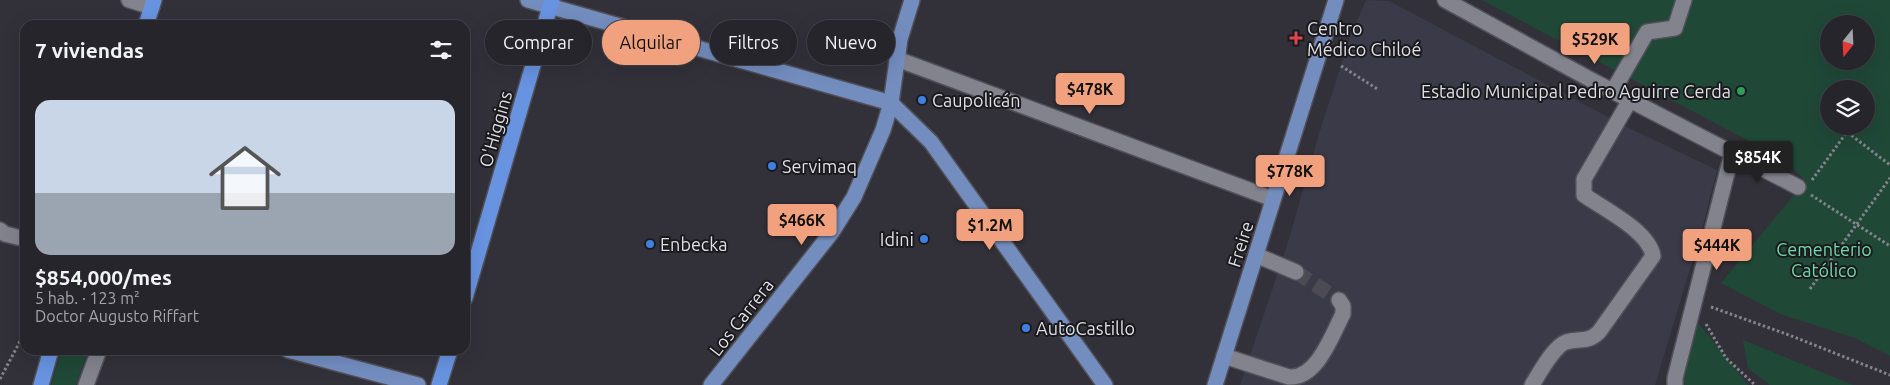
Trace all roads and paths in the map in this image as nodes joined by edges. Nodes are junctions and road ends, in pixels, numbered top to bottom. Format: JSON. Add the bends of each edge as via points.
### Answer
{"nodes":[{"id":1,"x":129,"y":0,"type":"edge"},
{"id":2,"x":528,"y":0,"type":"edge"},
{"id":3,"x":912,"y":0,"type":"edge"},
{"id":4,"x":1336,"y":0,"type":"edge"},
{"id":5,"x":1445,"y":0,"type":"edge"},
{"id":6,"x":1684,"y":0,"type":"edge"},
{"id":7,"x":551,"y":3,"type":"edge"},
{"id":8,"x":153,"y":4,"type":"edge"},
{"id":9,"x":148,"y":20,"type":"edge"},
{"id":10,"x":897,"y":59,"type":"junction"},
{"id":11,"x":1340,"y":66,"type":"dead end"},
{"id":12,"x":1379,"y":90,"type":"dead end"},
{"id":13,"x":1613,"y":91,"type":"junction"},
{"id":14,"x":1630,"y":100,"type":"junction"},
{"id":15,"x":891,"y":103,"type":"junction"},
{"id":16,"x":1732,"y":153,"type":"junction"},
{"id":17,"x":1890,"y":165,"type":"edge"},
{"id":18,"x":1890,"y":178,"type":"edge"},
{"id":19,"x":1801,"y":189,"type":"junction"},
{"id":20,"x":1273,"y":199,"type":"junction"},
{"id":21,"x":1856,"y":225,"type":"junction"},
{"id":22,"x":0,"y":230,"type":"edge"},
{"id":23,"x":20,"y":238,"type":"edge"},
{"id":24,"x":1890,"y":246,"type":"edge"},
{"id":25,"x":1256,"y":255,"type":"junction"},
{"id":26,"x":1296,"y":272,"type":"tunnel mouth"},
{"id":27,"x":470,"y":281,"type":"edge"},
{"id":28,"x":1810,"y":289,"type":"dead end"},
{"id":29,"x":1339,"y":300,"type":"dead end"},
{"id":30,"x":1693,"y":302,"type":"junction"},
{"id":31,"x":20,"y":341,"type":"edge"},
{"id":32,"x":50,"y":355,"type":"edge"},
{"id":33,"x":97,"y":355,"type":"edge"},
{"id":34,"x":307,"y":355,"type":"edge"},
{"id":35,"x":449,"y":355,"type":"edge"},
{"id":36,"x":1224,"y":356,"type":"junction"},
{"id":37,"x":1890,"y":375,"type":"edge"},
{"id":38,"x":0,"y":379,"type":"edge"},
{"id":39,"x":41,"y":385,"type":"edge"},
{"id":40,"x":86,"y":385,"type":"edge"},
{"id":41,"x":418,"y":385,"type":"edge"},
{"id":42,"x":440,"y":385,"type":"edge"},
{"id":43,"x":711,"y":385,"type":"edge"},
{"id":44,"x":1105,"y":385,"type":"edge"},
{"id":45,"x":1215,"y":385,"type":"edge"},
{"id":46,"x":1532,"y":385,"type":"edge"},
{"id":47,"x":1675,"y":385,"type":"edge"},
{"id":48,"x":1755,"y":385,"type":"edge"}],
"edges":[{"from":1,"to":8,"type":"street"},
{"from":2,"to":7,"type":"main road"},
{"from":3,"to":10,"type":"main road","name":"Los Carrera"},
{"from":4,"to":20,"type":"main road","name":"Freire"},
{"from":5,"to":13,"type":"street"},
{"from":6,"to":13,"type":"street","via":[[1675,28],[1647,32]]},
{"from":7,"to":15,"type":"main road"},
{"from":7,"to":27,"type":"highway","name":"O'Higgins"},
{"from":8,"to":9,"type":"highway"},
{"from":10,"to":15,"type":"main road","name":"Los Carrera"},
{"from":10,"to":20,"type":"street"},
{"from":11,"to":12,"type":"path"},
{"from":13,"to":14,"type":"street"},
{"from":14,"to":16,"type":"street"},
{"from":14,"to":46,"type":"street","via":[[1584,179],[1584,195],[1640,232],[1650,245],[1653,256],[1600,332],[1593,339],[1564,342],[1556,348]]},
{"from":15,"to":43,"type":"main road","name":"Los Carrera","via":[[854,197],[832,232]]},
{"from":15,"to":44,"type":"main road","via":[[931,142]]},
{"from":16,"to":19,"type":"street"},
{"from":16,"to":30,"type":"street"},
{"from":17,"to":19,"type":"path","via":[[1847,132]]},
{"from":18,"to":21,"type":"path"},
{"from":19,"to":21,"type":"path"},
{"from":20,"to":25,"type":"main road","name":"Freire"},
{"from":21,"to":24,"type":"path"},
{"from":21,"to":28,"type":"path"},
{"from":22,"to":23,"type":"street"},
{"from":25,"to":26,"type":"street"},
{"from":25,"to":36,"type":"main road","name":"Freire"},
{"from":29,"to":36,"type":"street","via":[[1343,314],[1320,358],[1298,378]]},
{"from":30,"to":37,"type":"path","via":[[1780,331]]},
{"from":30,"to":47,"type":"street"},
{"from":30,"to":48,"type":"path","via":[[1726,358]]},
{"from":31,"to":38,"type":"path"},
{"from":32,"to":39,"type":"highway"},
{"from":33,"to":40,"type":"street"},
{"from":34,"to":41,"type":"main road"},
{"from":35,"to":42,"type":"highway"},
{"from":36,"to":45,"type":"main road","name":"Freire"}]}
